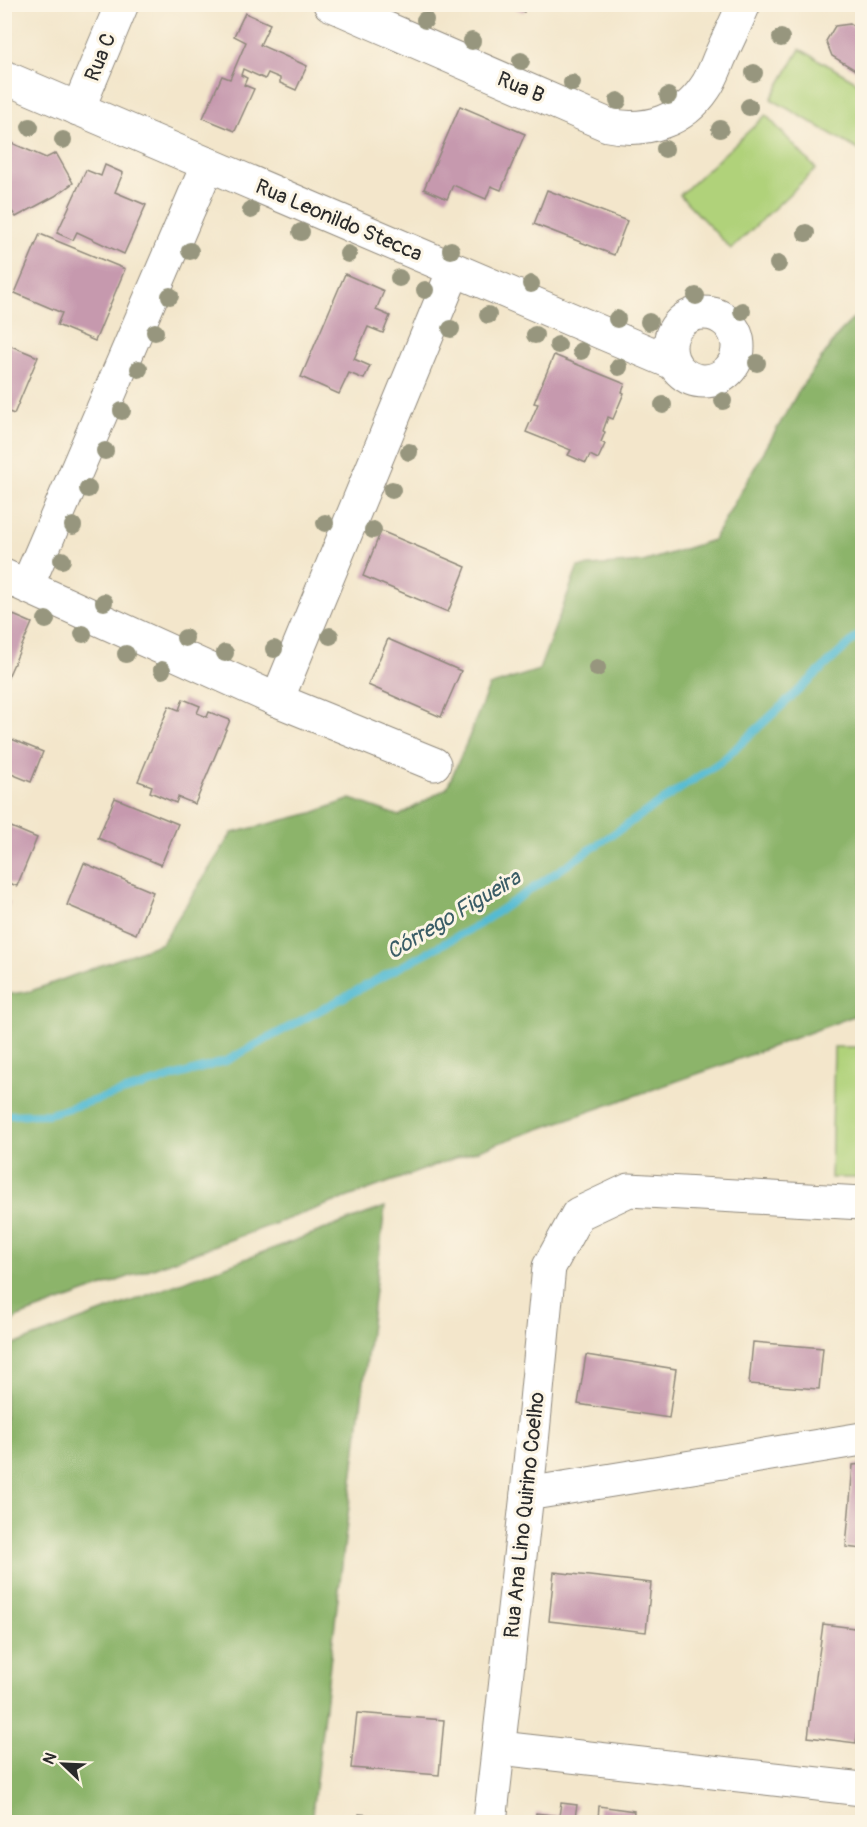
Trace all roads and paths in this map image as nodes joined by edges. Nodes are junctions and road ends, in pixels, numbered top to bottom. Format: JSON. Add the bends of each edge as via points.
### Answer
{"nodes":[{"id":1,"x":122,"y":4,"type":"edge"},
{"id":2,"x":330,"y":4,"type":"edge"},
{"id":3,"x":744,"y":4,"type":"edge"},
{"id":4,"x":4,"y":77,"type":"edge"},
{"id":5,"x":78,"y":109,"type":"junction"},
{"id":6,"x":208,"y":164,"type":"junction"},
{"id":7,"x":454,"y":270,"type":"junction"},
{"id":8,"x":674,"y":330,"type":"junction"},
{"id":9,"x":624,"y":342,"type":"junction"},
{"id":10,"x":673,"y":363,"type":"junction"},
{"id":11,"x":16,"y":581,"type":"edge"},
{"id":12,"x":277,"y":700,"type":"junction"},
{"id":13,"x":435,"y":764,"type":"dead end"},
{"id":14,"x":862,"y":1203,"type":"edge"},
{"id":15,"x":862,"y":1439,"type":"edge"},
{"id":16,"x":527,"y":1494,"type":"junction"},
{"id":17,"x":500,"y":1748,"type":"junction"},
{"id":18,"x":862,"y":1789,"type":"edge"},
{"id":19,"x":490,"y":1822,"type":"edge"}],
"edges":[{"from":1,"to":5,"type":"street","name":"Rua C"},
{"from":2,"to":3,"type":"street","name":"Rua B","via":[[625,128],[653,125],[679,114],[695,101],[706,87]]},
{"from":4,"to":5,"type":"street","name":"Rua Leonildo Stecca"},
{"from":5,"to":6,"type":"street","name":"Rua Leonildo Stecca"},
{"from":6,"to":7,"type":"street","name":"Rua Leonildo Stecca"},
{"from":6,"to":11,"type":"street"},
{"from":7,"to":9,"type":"street","name":"Rua Leonildo Stecca"},
{"from":7,"to":12,"type":"street"},
{"from":8,"to":9,"type":"street","via":[[662,337]]},
{"from":8,"to":10,"type":"street","via":[[670,341]]},
{"from":8,"to":10,"type":"street","via":[[692,315],[715,314],[734,329],[739,351],[730,370],[711,381],[689,378]]},
{"from":9,"to":10,"type":"street","name":"Rua Leonildo Stecca"},
{"from":11,"to":12,"type":"street"},
{"from":12,"to":13,"type":"street"},
{"from":14,"to":16,"type":"street","name":"Rua Ana Lino Quirino Coelho","via":[[629,1190],[578,1214],[549,1267]]},
{"from":15,"to":16,"type":"street"},
{"from":16,"to":17,"type":"street","name":"Rua Ana Lino Quirino Coelho"},
{"from":17,"to":18,"type":"street"},
{"from":17,"to":19,"type":"street","name":"Rua Ana Lino Quirino Coelho"}]}
